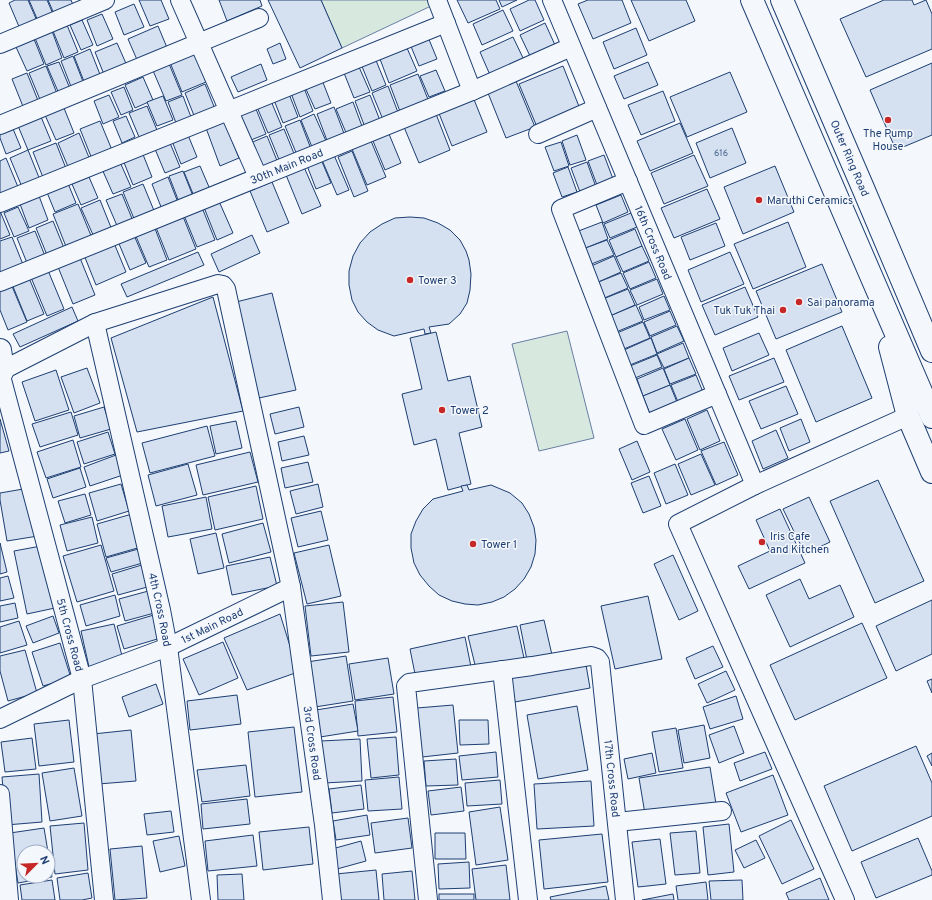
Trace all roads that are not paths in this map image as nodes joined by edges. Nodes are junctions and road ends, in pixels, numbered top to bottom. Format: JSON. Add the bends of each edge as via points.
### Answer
{"nodes":[{"id":1,"x":105,"y":0,"type":"edge"},
{"id":2,"x":180,"y":0,"type":"edge"},
{"id":3,"x":437,"y":0,"type":"edge"},
{"id":4,"x":552,"y":0,"type":"edge"},
{"id":5,"x":752,"y":0,"type":"edge"},
{"id":6,"x":782,"y":0,"type":"edge"},
{"id":7,"x":259,"y":18,"type":"dead end"},
{"id":8,"x":446,"y":23,"type":"junction"},
{"id":9,"x":199,"y":42,"type":"junction"},
{"id":10,"x":0,"y":44,"type":"edge"},
{"id":11,"x":571,"y":47,"type":"junction"},
{"id":12,"x":472,"y":91,"type":"junction"},
{"id":13,"x":597,"y":108,"type":"junction"},
{"id":14,"x":230,"y":110,"type":"junction"},
{"id":15,"x":0,"y":125,"type":"edge"},
{"id":16,"x":538,"y":134,"type":"dead end"},
{"id":17,"x":258,"y":177,"type":"junction"},
{"id":18,"x":628,"y":181,"type":"junction"},
{"id":19,"x":0,"y":203,"type":"edge"},
{"id":20,"x":873,"y":281,"type":"junction"},
{"id":21,"x":0,"y":282,"type":"edge"},
{"id":22,"x":917,"y":316,"type":"junction"},
{"id":23,"x":95,"y":323,"type":"junction"},
{"id":24,"x":932,"y":339,"type":"edge"},
{"id":25,"x":932,"y":351,"type":"edge"},
{"id":26,"x":1,"y":368,"type":"edge"},
{"id":27,"x":717,"y":394,"type":"junction"},
{"id":28,"x":908,"y":416,"type":"junction"},
{"id":29,"x":932,"y":417,"type":"edge"},
{"id":30,"x":932,"y":472,"type":"edge"},
{"id":31,"x":755,"y":485,"type":"junction"},
{"id":32,"x":291,"y":587,"type":"junction"},
{"id":33,"x":168,"y":647,"type":"junction"},
{"id":34,"x":502,"y":670,"type":"junction"},
{"id":35,"x":82,"y":679,"type":"junction"},
{"id":36,"x":0,"y":719,"type":"edge"},
{"id":37,"x":0,"y":794,"type":"edge"},
{"id":38,"x":722,"y":811,"type":"dead end"},
{"id":39,"x":617,"y":822,"type":"junction"},
{"id":40,"x":9,"y":900,"type":"edge"},
{"id":41,"x":104,"y":900,"type":"edge"},
{"id":42,"x":201,"y":900,"type":"edge"},
{"id":43,"x":332,"y":900,"type":"edge"},
{"id":44,"x":428,"y":900,"type":"edge"},
{"id":45,"x":528,"y":900,"type":"edge"},
{"id":46,"x":625,"y":900,"type":"edge"},
{"id":47,"x":845,"y":900,"type":"edge"}],
"edges":[{"from":1,"to":10,"type":"street"},
{"from":2,"to":9,"type":"street"},
{"from":3,"to":8,"type":"street"},
{"from":4,"to":11,"type":"street","name":"16th Cross Road"},
{"from":5,"to":20,"type":"highway"},
{"from":6,"to":22,"type":"highway","name":"Outer Ring Road"},
{"from":7,"to":9,"type":"street"},
{"from":8,"to":12,"type":"street"},
{"from":8,"to":14,"type":"street"},
{"from":9,"to":14,"type":"street"},
{"from":9,"to":15,"type":"street"},
{"from":11,"to":12,"type":"street","name":"30th Main Road"},
{"from":11,"to":13,"type":"street","name":"16th Cross Road"},
{"from":12,"to":17,"type":"street","name":"30th Main Road"},
{"from":13,"to":16,"type":"street"},
{"from":13,"to":18,"type":"street","name":"16th Cross Road"},
{"from":14,"to":17,"type":"street"},
{"from":14,"to":19,"type":"street"},
{"from":17,"to":21,"type":"street","name":"30th Main Road"},
{"from":18,"to":27,"type":"street","name":"16th Cross Road"},
{"from":18,"to":27,"type":"street","via":[[561,209],[644,425]]},
{"from":20,"to":28,"type":"highway"},
{"from":20,"to":29,"type":"highway"},
{"from":22,"to":24,"type":"highway"},
{"from":22,"to":25,"type":"highway"},
{"from":23,"to":26,"type":"street","name":"3rd Cross Road"},
{"from":23,"to":32,"type":"street","name":"3rd Cross Road","via":[[218,284],[226,289]]},
{"from":23,"to":33,"type":"street","name":"4th Cross Road"},
{"from":26,"to":35,"type":"street","name":"5th Cross Road"},
{"from":27,"to":31,"type":"street","name":"16th Cross Road"},
{"from":28,"to":30,"type":"highway"},
{"from":28,"to":31,"type":"street"},
{"from":31,"to":47,"type":"street","via":[[678,524]]},
{"from":32,"to":33,"type":"street","name":"1st Main Road"},
{"from":32,"to":43,"type":"street","name":"3rd Cross Road"},
{"from":33,"to":35,"type":"street","name":"1st Main Road"},
{"from":33,"to":42,"type":"street","name":"4th Cross Road"},
{"from":34,"to":39,"type":"street","name":"17th Cross Road","via":[[591,656],[597,658],[600,662]]},
{"from":34,"to":44,"type":"street","via":[[409,683],[406,686]]},
{"from":34,"to":45,"type":"street"},
{"from":35,"to":36,"type":"street","name":"1st Main Road"},
{"from":35,"to":41,"type":"street","name":"5th Cross Road"},
{"from":37,"to":40,"type":"street"},
{"from":38,"to":39,"type":"street"},
{"from":39,"to":46,"type":"street","name":"17th Cross Road"}]}
